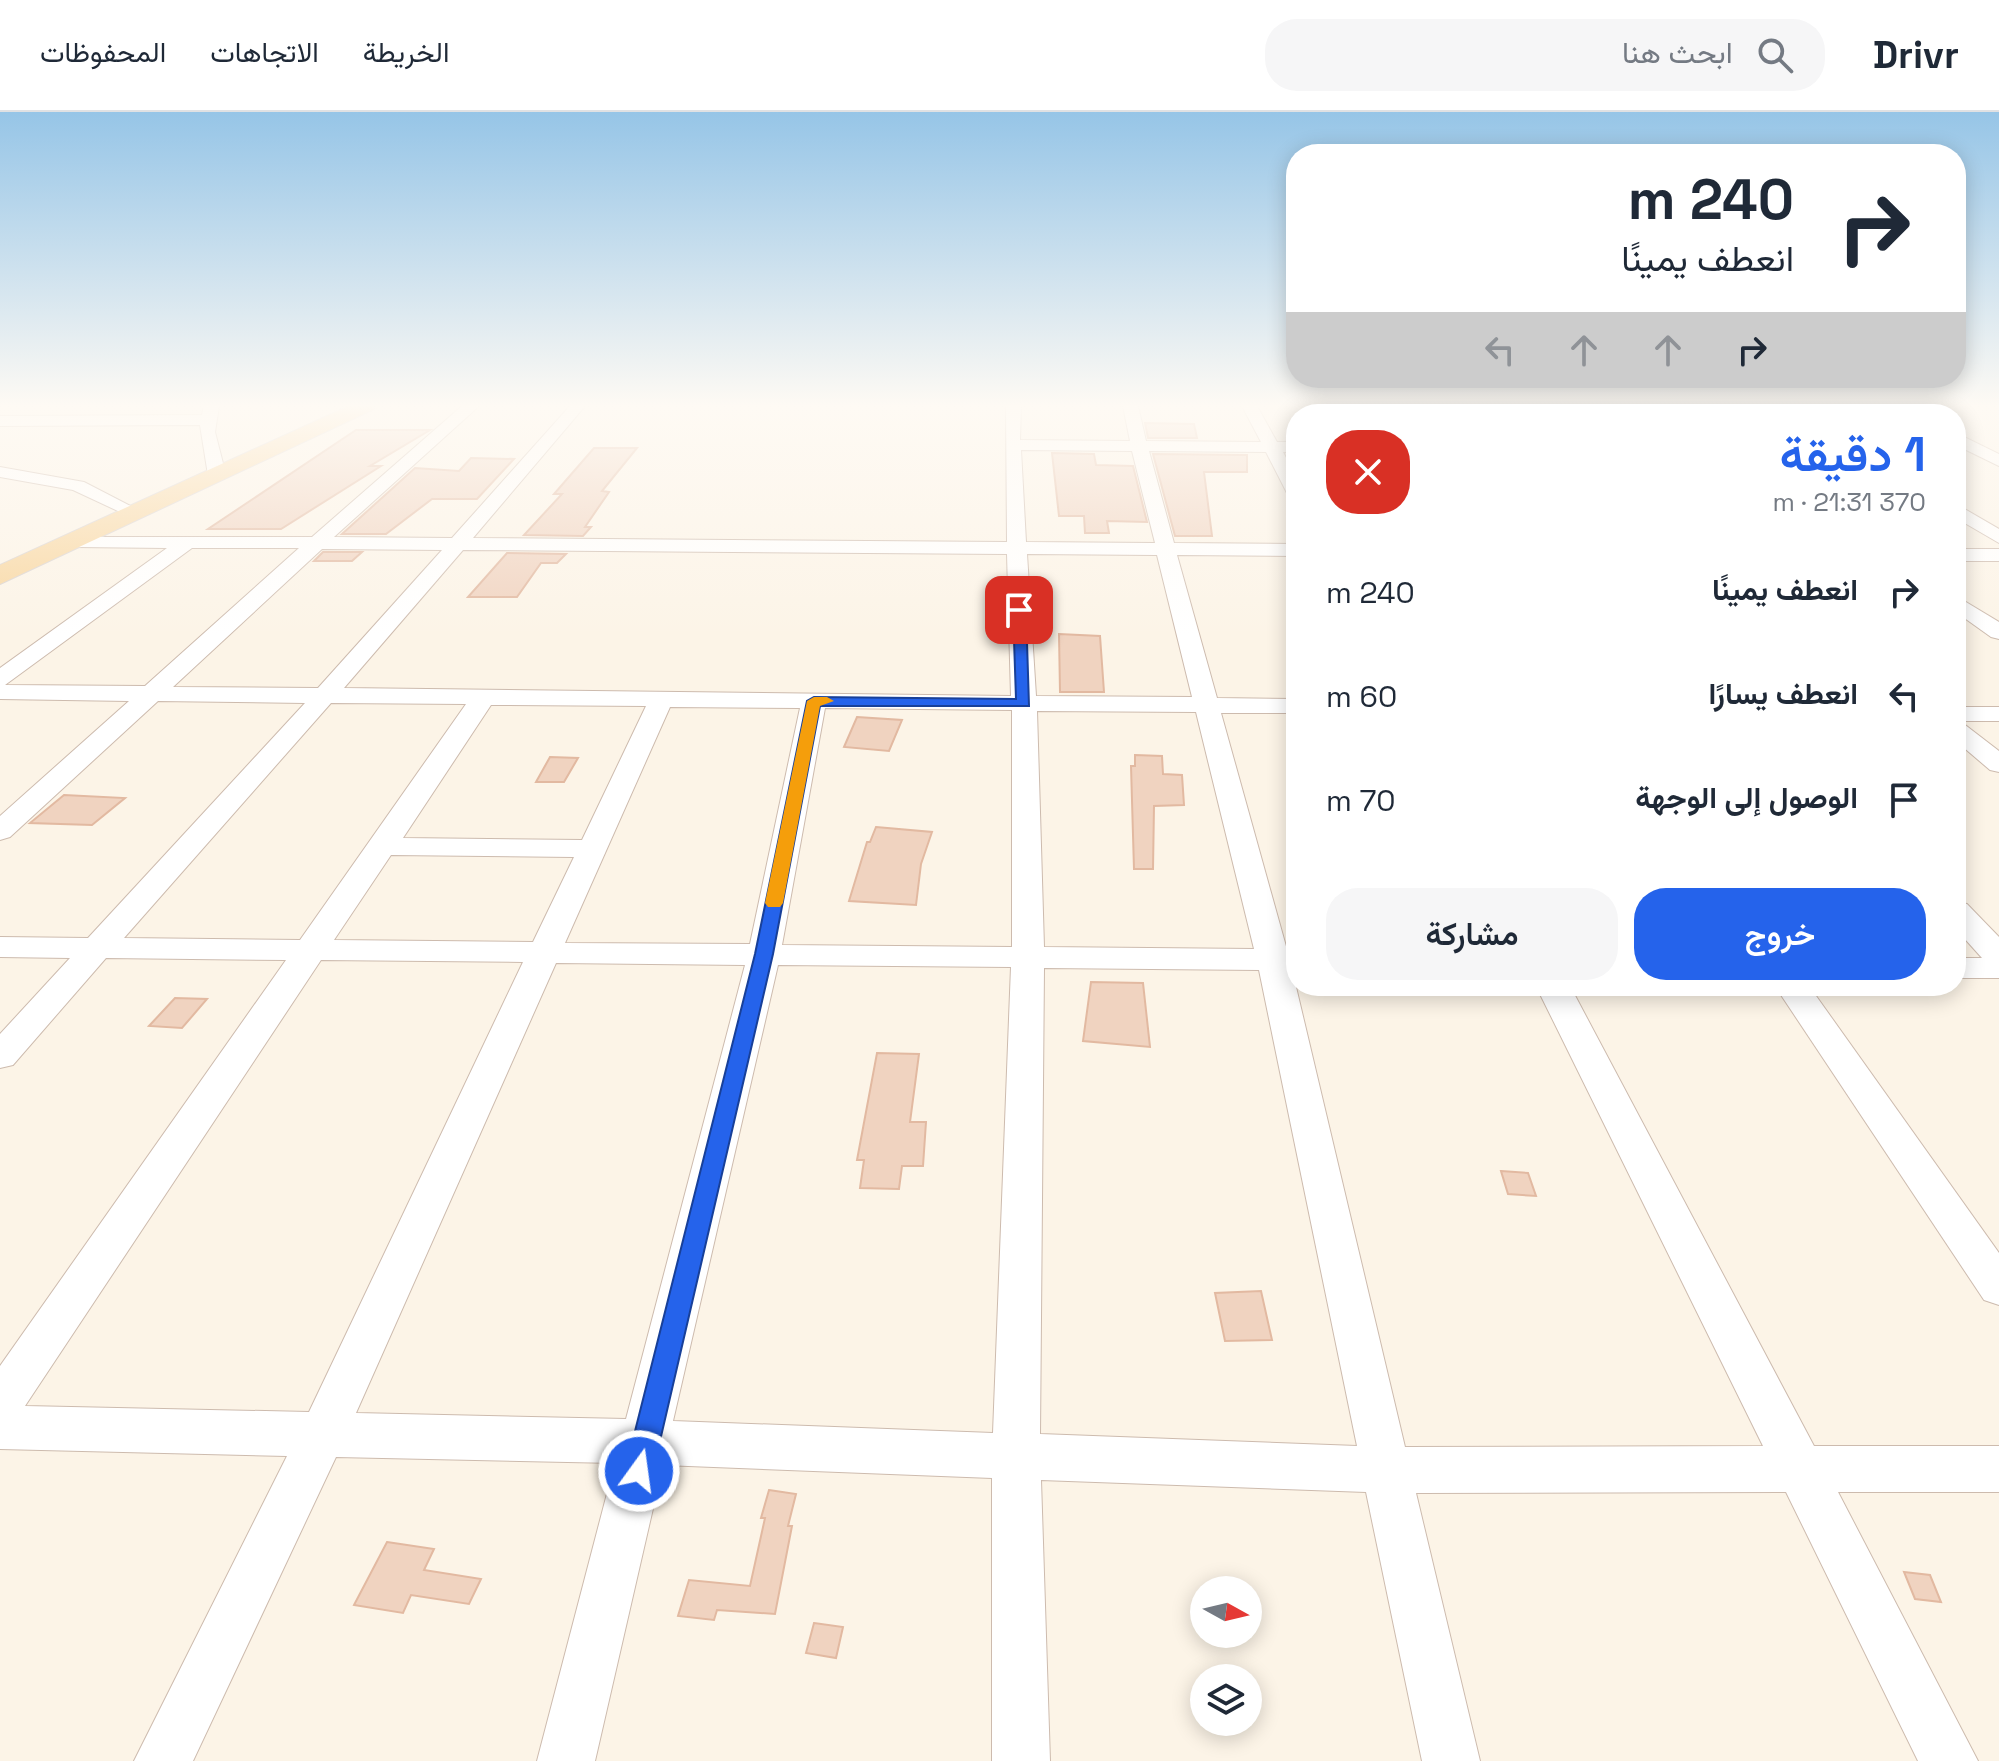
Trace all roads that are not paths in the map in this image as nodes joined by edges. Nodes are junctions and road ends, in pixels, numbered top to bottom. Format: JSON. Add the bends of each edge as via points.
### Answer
{"nodes":[{"id":1,"x":61,"y":483,"type":"edge"},
{"id":2,"x":200,"y":483,"type":"edge"},
{"id":3,"x":384,"y":483,"type":"edge"},
{"id":4,"x":510,"y":483,"type":"edge"},
{"id":5,"x":1014,"y":483,"type":"edge"},
{"id":6,"x":1149,"y":483,"type":"edge"},
{"id":7,"x":135,"y":513,"type":"junction"},
{"id":8,"x":1966,"y":522,"type":"edge"},
{"id":9,"x":1999,"y":522,"type":"edge"},
{"id":10,"x":1999,"y":537,"type":"edge"},
{"id":11,"x":75,"y":541,"type":"junction"},
{"id":12,"x":186,"y":543,"type":"junction"},
{"id":13,"x":313,"y":545,"type":"junction"},
{"id":14,"x":455,"y":546,"type":"junction"},
{"id":15,"x":1017,"y":548,"type":"junction"},
{"id":16,"x":1166,"y":549,"type":"junction"},
{"id":17,"x":1286,"y":550,"type":"edge"},
{"id":18,"x":1966,"y":555,"type":"edge"},
{"id":19,"x":1999,"y":555,"type":"edge"},
{"id":20,"x":0,"y":576,"type":"edge"},
{"id":21,"x":1966,"y":609,"type":"edge"},
{"id":22,"x":1999,"y":632,"type":"edge"},
{"id":23,"x":0,"y":679,"type":"edge"},
{"id":24,"x":0,"y":692,"type":"edge"},
{"id":25,"x":153,"y":694,"type":"junction"},
{"id":26,"x":324,"y":696,"type":"junction"},
{"id":27,"x":483,"y":698,"type":"junction"},
{"id":28,"x":661,"y":700,"type":"junction"},
{"id":29,"x":814,"y":701,"type":"junction"},
{"id":30,"x":1024,"y":703,"type":"junction"},
{"id":31,"x":1208,"y":706,"type":"junction"},
{"id":32,"x":1286,"y":706,"type":"edge"},
{"id":33,"x":1966,"y":714,"type":"edge"},
{"id":34,"x":1999,"y":714,"type":"edge"},
{"id":35,"x":1966,"y":736,"type":"edge"},
{"id":36,"x":1999,"y":764,"type":"edge"},
{"id":37,"x":0,"y":831,"type":"edge"},
{"id":38,"x":381,"y":846,"type":"junction"},
{"id":39,"x":593,"y":849,"type":"junction"},
{"id":40,"x":1966,"y":921,"type":"edge"},
{"id":41,"x":0,"y":947,"type":"edge"},
{"id":42,"x":97,"y":948,"type":"junction"},
{"id":43,"x":309,"y":951,"type":"junction"},
{"id":44,"x":545,"y":953,"type":"junction"},
{"id":45,"x":764,"y":954,"type":"junction"},
{"id":46,"x":1999,"y":956,"type":"edge"},
{"id":47,"x":1028,"y":958,"type":"junction"},
{"id":48,"x":1285,"y":960,"type":"edge"},
{"id":49,"x":1966,"y":968,"type":"edge"},
{"id":50,"x":1999,"y":968,"type":"edge"},
{"id":51,"x":1292,"y":996,"type":"edge"},
{"id":52,"x":1558,"y":996,"type":"edge"},
{"id":53,"x":1799,"y":996,"type":"edge"},
{"id":54,"x":0,"y":1056,"type":"edge"},
{"id":55,"x":1999,"y":1287,"type":"edge"},
{"id":56,"x":0,"y":1404,"type":"edge"},
{"id":57,"x":0,"y":1427,"type":"edge"},
{"id":58,"x":323,"y":1433,"type":"junction"},
{"id":59,"x":646,"y":1442,"type":"junction"},
{"id":60,"x":1016,"y":1457,"type":"junction"},
{"id":61,"x":1999,"y":1469,"type":"edge"},
{"id":62,"x":1384,"y":1470,"type":"junction"},
{"id":63,"x":1803,"y":1471,"type":"junction"},
{"id":64,"x":163,"y":1761,"type":"edge"},
{"id":65,"x":566,"y":1761,"type":"edge"},
{"id":66,"x":1021,"y":1761,"type":"edge"},
{"id":67,"x":1451,"y":1761,"type":"edge"},
{"id":68,"x":1949,"y":1761,"type":"edge"}],
"edges":[{"from":1,"to":7,"type":"street"},
{"from":2,"to":7,"type":"main road"},
{"from":3,"to":13,"type":"street"},
{"from":4,"to":14,"type":"street"},
{"from":5,"to":15,"type":"street"},
{"from":6,"to":16,"type":"street"},
{"from":7,"to":11,"type":"main road"},
{"from":8,"to":9,"type":"street"},
{"from":8,"to":10,"type":"street"},
{"from":11,"to":12,"type":"street"},
{"from":11,"to":20,"type":"main road"},
{"from":12,"to":13,"type":"street"},
{"from":12,"to":23,"type":"street"},
{"from":13,"to":14,"type":"street"},
{"from":13,"to":25,"type":"street"},
{"from":14,"to":15,"type":"street"},
{"from":14,"to":26,"type":"street"},
{"from":15,"to":16,"type":"street"},
{"from":15,"to":30,"type":"street"},
{"from":16,"to":17,"type":"street"},
{"from":16,"to":31,"type":"street"},
{"from":18,"to":19,"type":"street"},
{"from":21,"to":22,"type":"street"},
{"from":24,"to":25,"type":"street"},
{"from":25,"to":26,"type":"street"},
{"from":25,"to":37,"type":"street"},
{"from":26,"to":27,"type":"street"},
{"from":26,"to":42,"type":"street"},
{"from":27,"to":28,"type":"street"},
{"from":27,"to":38,"type":"street"},
{"from":28,"to":29,"type":"street"},
{"from":28,"to":39,"type":"street"},
{"from":29,"to":30,"type":"street"},
{"from":29,"to":45,"type":"street"},
{"from":30,"to":31,"type":"street"},
{"from":30,"to":47,"type":"street"},
{"from":31,"to":32,"type":"street"},
{"from":31,"to":48,"type":"street"},
{"from":33,"to":34,"type":"street"},
{"from":35,"to":36,"type":"street"},
{"from":38,"to":39,"type":"street"},
{"from":38,"to":43,"type":"street"},
{"from":39,"to":44,"type":"street"},
{"from":40,"to":46,"type":"street"},
{"from":41,"to":42,"type":"street"},
{"from":42,"to":43,"type":"street"},
{"from":42,"to":54,"type":"street"},
{"from":43,"to":44,"type":"street"},
{"from":43,"to":56,"type":"street"},
{"from":44,"to":45,"type":"street"},
{"from":44,"to":58,"type":"street"},
{"from":45,"to":47,"type":"street"},
{"from":45,"to":59,"type":"street"},
{"from":47,"to":48,"type":"street"},
{"from":47,"to":60,"type":"street"},
{"from":49,"to":50,"type":"street"},
{"from":51,"to":62,"type":"street"},
{"from":52,"to":63,"type":"street"},
{"from":53,"to":55,"type":"street"},
{"from":57,"to":58,"type":"street"},
{"from":58,"to":59,"type":"street"},
{"from":58,"to":64,"type":"street"},
{"from":59,"to":60,"type":"street"},
{"from":59,"to":65,"type":"street"},
{"from":60,"to":62,"type":"street"},
{"from":60,"to":66,"type":"street"},
{"from":61,"to":63,"type":"street"},
{"from":62,"to":63,"type":"street"},
{"from":62,"to":67,"type":"street"},
{"from":63,"to":68,"type":"street"}]}
